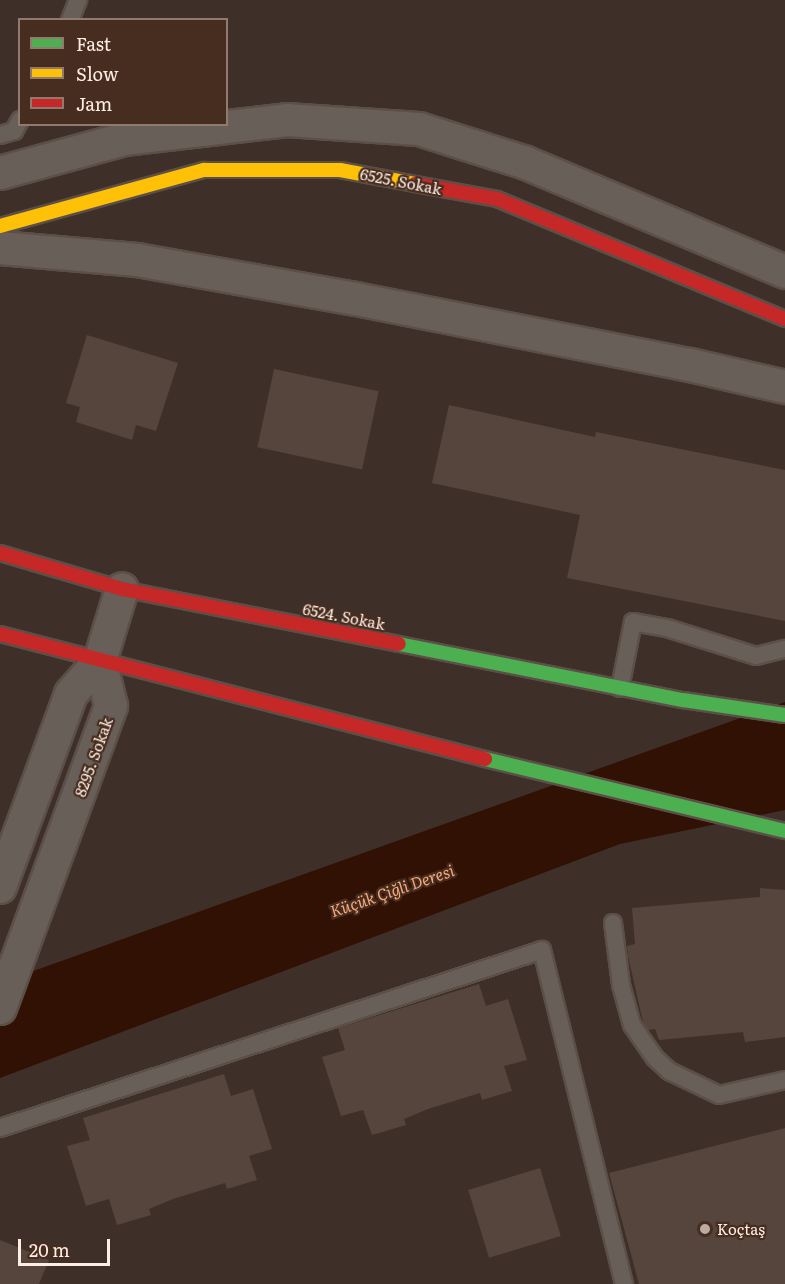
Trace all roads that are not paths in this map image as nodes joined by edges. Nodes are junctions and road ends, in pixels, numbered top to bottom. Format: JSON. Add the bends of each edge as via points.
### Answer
{"nodes":[{"id":1,"x":78,"y":0,"type":"edge"},
{"id":2,"x":71,"y":18,"type":"edge"},
{"id":3,"x":18,"y":124,"type":"edge"},
{"id":4,"x":0,"y":135,"type":"edge"},
{"id":5,"x":0,"y":173,"type":"edge"},
{"id":6,"x":0,"y":226,"type":"edge"},
{"id":7,"x":0,"y":248,"type":"edge"},
{"id":8,"x":785,"y":272,"type":"edge"},
{"id":9,"x":785,"y":319,"type":"edge"},
{"id":10,"x":785,"y":387,"type":"edge"},
{"id":11,"x":0,"y":553,"type":"edge"},
{"id":12,"x":122,"y":589,"type":"junction"},
{"id":13,"x":0,"y":634,"type":"edge"},
{"id":14,"x":785,"y":649,"type":"edge"},
{"id":15,"x":100,"y":661,"type":"junction"},
{"id":16,"x":620,"y":688,"type":"junction"},
{"id":17,"x":785,"y":715,"type":"edge"},
{"id":18,"x":785,"y":831,"type":"edge"},
{"id":19,"x":0,"y":887,"type":"edge"},
{"id":20,"x":613,"y":923,"type":"dead end"},
{"id":21,"x":0,"y":1008,"type":"edge"},
{"id":22,"x":785,"y":1080,"type":"edge"},
{"id":23,"x":0,"y":1128,"type":"edge"},
{"id":24,"x":624,"y":1284,"type":"edge"}],
"edges":[{"from":1,"to":2,"type":"lane"},
{"from":3,"to":4,"type":"lane","via":[[14,131]]},
{"from":5,"to":8,"type":"street","via":[[124,139],[287,120],[419,129],[526,163]]},
{"from":6,"to":9,"type":"street","name":"6525. Sokak","via":[[204,170],[340,170],[497,200]]},
{"from":7,"to":10,"type":"street","via":[[137,260],[344,297]]},
{"from":11,"to":12,"type":"street","name":"6524. Sokak"},
{"from":12,"to":15,"type":"street"},
{"from":12,"to":16,"type":"street","name":"6524. Sokak"},
{"from":13,"to":15,"type":"street"},
{"from":14,"to":16,"type":"lane","via":[[756,656],[668,628],[633,622]]},
{"from":15,"to":18,"type":"street"},
{"from":15,"to":19,"type":"street","via":[[71,694]]},
{"from":15,"to":21,"type":"street","name":"8295. Sokak","via":[[111,706]]},
{"from":16,"to":17,"type":"street","name":"6524. Sokak"},
{"from":20,"to":22,"type":"lane","via":[[621,985],[632,1025],[669,1071],[719,1095]]},
{"from":23,"to":24,"type":"lane","via":[[542,950]]}]}
